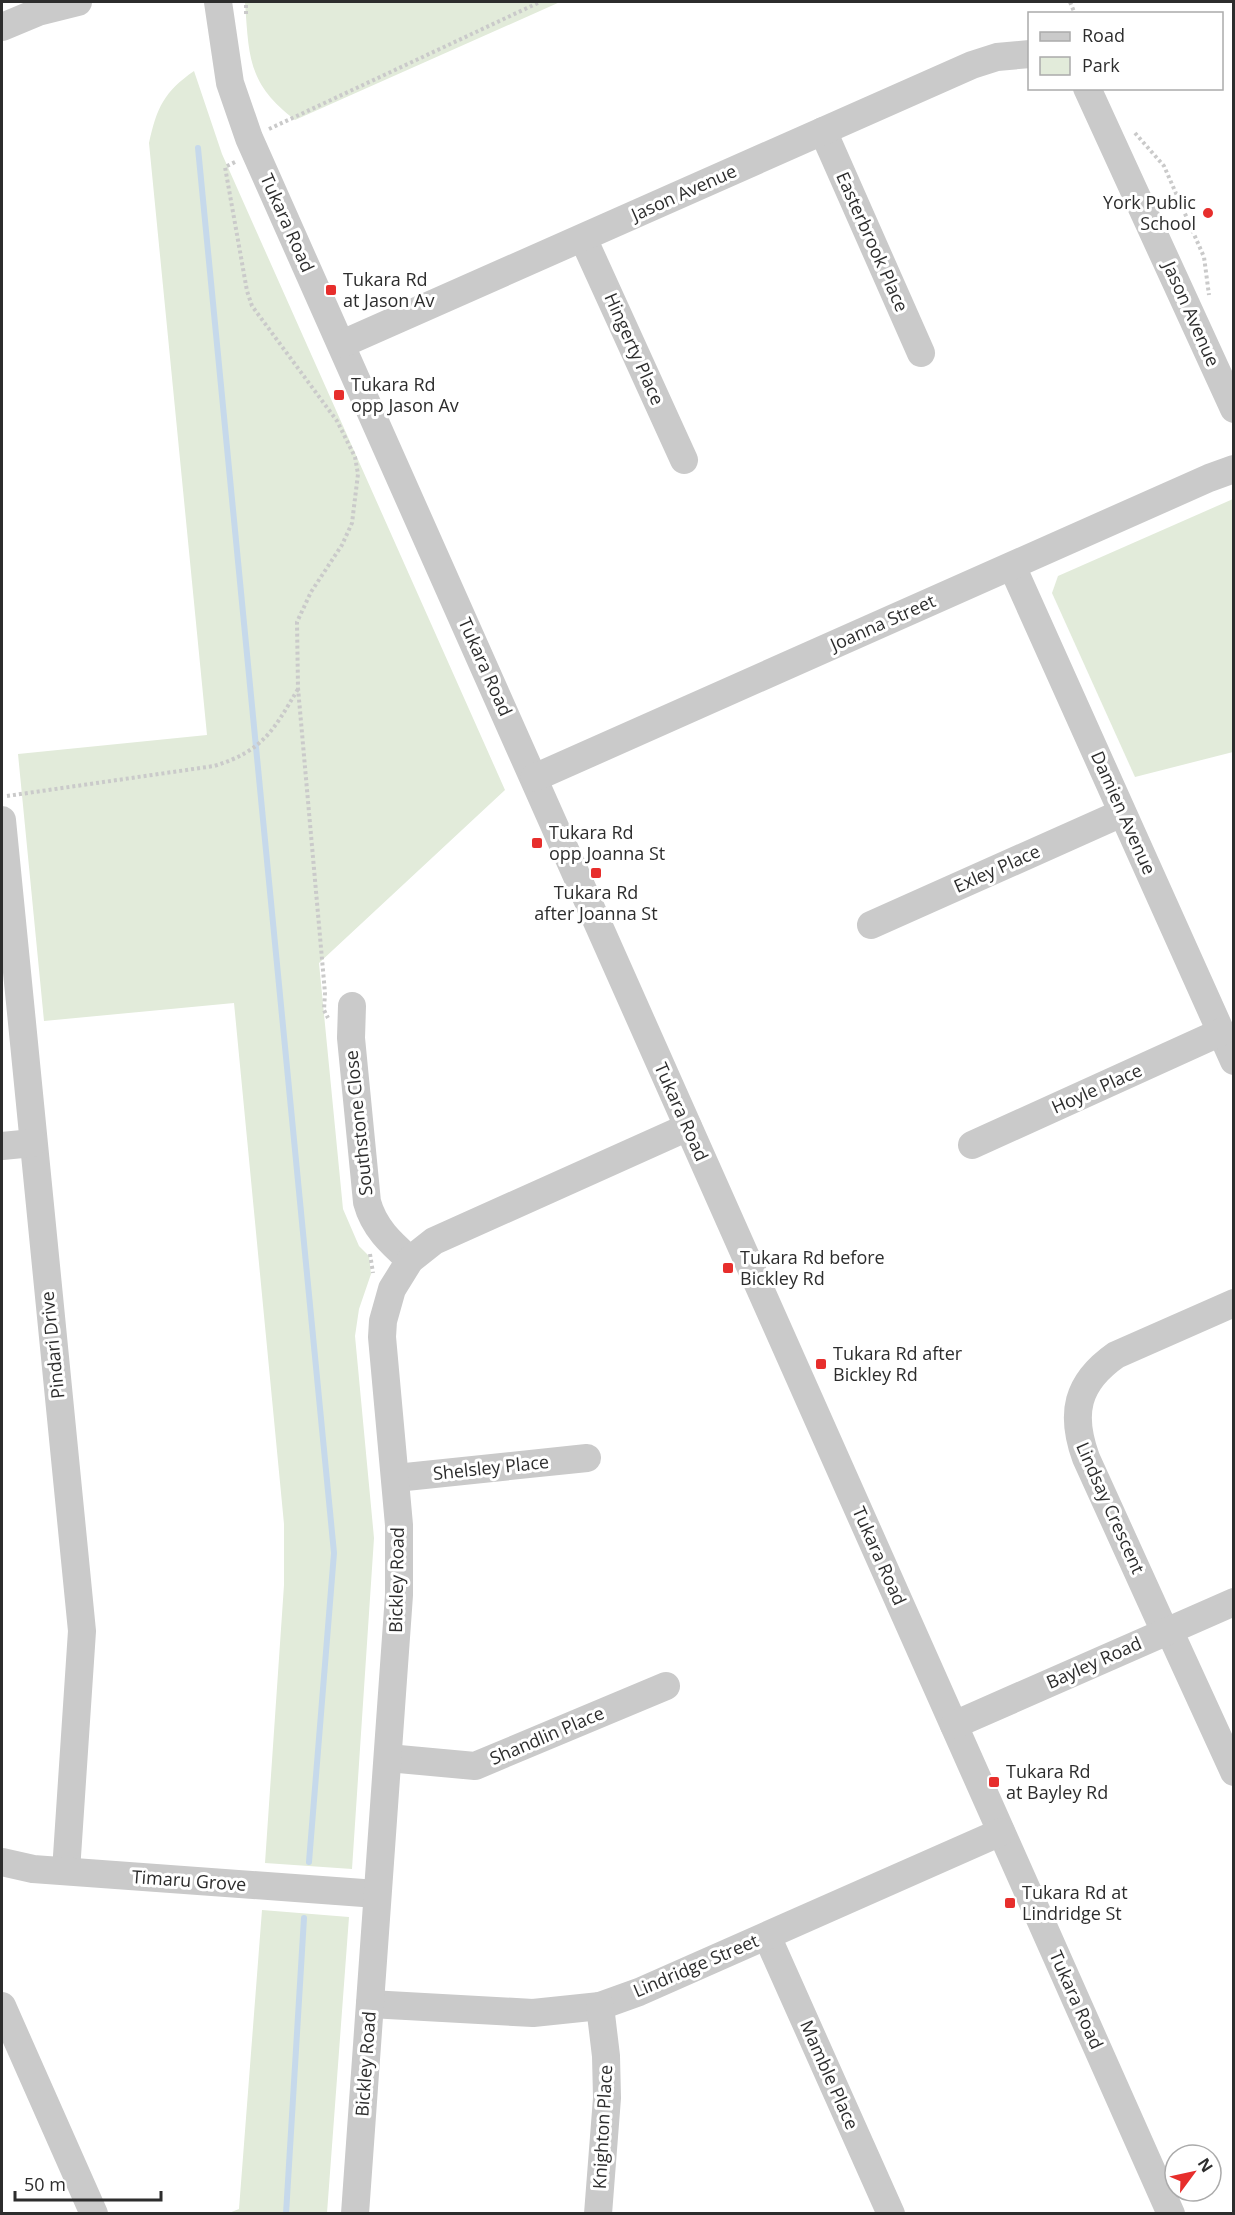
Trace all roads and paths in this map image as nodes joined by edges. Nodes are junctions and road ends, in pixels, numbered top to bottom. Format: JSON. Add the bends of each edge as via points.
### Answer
{"nodes":[{"id":1,"x":78,"y":2,"type":"edge"},
{"id":2,"x":218,"y":2,"type":"edge"},
{"id":3,"x":540,"y":2,"type":"edge"},
{"id":4,"x":2,"y":27,"type":"edge"},
{"id":5,"x":1028,"y":54,"type":"edge"},
{"id":6,"x":1088,"y":90,"type":"edge"},
{"id":7,"x":1130,"y":128,"type":"dead end"},
{"id":8,"x":270,"y":129,"type":"dead end"},
{"id":9,"x":823,"y":131,"type":"junction"},
{"id":10,"x":237,"y":158,"type":"dead end"},
{"id":11,"x":584,"y":238,"type":"junction"},
{"id":12,"x":1209,"y":297,"type":"dead end"},
{"id":13,"x":342,"y":344,"type":"junction"},
{"id":14,"x":921,"y":353,"type":"dead end"},
{"id":15,"x":1233,"y":409,"type":"edge"},
{"id":16,"x":684,"y":460,"type":"dead end"},
{"id":17,"x":1233,"y":469,"type":"edge"},
{"id":18,"x":1012,"y":566,"type":"junction"},
{"id":19,"x":298,"y":688,"type":"junction"},
{"id":20,"x":534,"y":778,"type":"junction"},
{"id":21,"x":2,"y":797,"type":"edge"},
{"id":22,"x":1122,"y":813,"type":"junction"},
{"id":23,"x":2,"y":820,"type":"edge"},
{"id":24,"x":3,"y":859,"type":"edge"},
{"id":25,"x":871,"y":926,"type":"dead end"},
{"id":26,"x":352,"y":1006,"type":"dead end"},
{"id":27,"x":330,"y":1023,"type":"dead end"},
{"id":28,"x":1221,"y":1032,"type":"junction"},
{"id":29,"x":1233,"y":1061,"type":"edge"},
{"id":30,"x":687,"y":1127,"type":"junction"},
{"id":31,"x":33,"y":1143,"type":"junction"},
{"id":32,"x":972,"y":1145,"type":"dead end"},
{"id":33,"x":2,"y":1146,"type":"edge"},
{"id":34,"x":368,"y":1249,"type":"dead end"},
{"id":35,"x":410,"y":1260,"type":"junction"},
{"id":36,"x":372,"y":1280,"type":"dead end"},
{"id":37,"x":1233,"y":1303,"type":"edge"},
{"id":38,"x":587,"y":1458,"type":"dead end"},
{"id":39,"x":396,"y":1478,"type":"junction"},
{"id":40,"x":1233,"y":1602,"type":"edge"},
{"id":41,"x":1167,"y":1631,"type":"junction"},
{"id":42,"x":666,"y":1686,"type":"dead end"},
{"id":43,"x":954,"y":1725,"type":"junction"},
{"id":44,"x":388,"y":1758,"type":"junction"},
{"id":45,"x":1233,"y":1772,"type":"edge"},
{"id":46,"x":1001,"y":1832,"type":"junction"},
{"id":47,"x":2,"y":1862,"type":"edge"},
{"id":48,"x":66,"y":1871,"type":"junction"},
{"id":49,"x":377,"y":1894,"type":"junction"},
{"id":50,"x":766,"y":1936,"type":"junction"},
{"id":51,"x":370,"y":2004,"type":"junction"},
{"id":52,"x":2,"y":2006,"type":"edge"},
{"id":53,"x":600,"y":2006,"type":"junction"},
{"id":54,"x":94,"y":2214,"type":"edge"},
{"id":55,"x":355,"y":2214,"type":"edge"},
{"id":56,"x":598,"y":2214,"type":"edge"},
{"id":57,"x":891,"y":2214,"type":"edge"},
{"id":58,"x":1171,"y":2214,"type":"edge"}],
"edges":[{"from":1,"to":4,"type":"street"},
{"from":2,"to":13,"type":"street","name":"Tukara Road","via":[[224,57],[240,116]]},
{"from":3,"to":8,"type":"path"},
{"from":5,"to":9,"type":"street","name":"Jason Avenue","via":[[997,57],[972,65]]},
{"from":6,"to":15,"type":"street","name":"Jason Avenue"},
{"from":7,"to":12,"type":"path","via":[[1164,166],[1204,257]]},
{"from":9,"to":11,"type":"street","name":"Jason Avenue"},
{"from":9,"to":14,"type":"street","name":"Easterbrook Place"},
{"from":10,"to":19,"type":"path","via":[[225,167],[247,291],[261,318],[337,421],[358,474],[352,523],[297,622]]},
{"from":11,"to":13,"type":"street","name":"Jason Avenue"},
{"from":11,"to":16,"type":"street","name":"Hingerty Place"},
{"from":13,"to":20,"type":"street","name":"Tukara Road"},
{"from":17,"to":18,"type":"street","name":"Joanna Street"},
{"from":18,"to":20,"type":"street","name":"Joanna Street"},
{"from":18,"to":22,"type":"street","name":"Damien Avenue"},
{"from":19,"to":21,"type":"path","via":[[257,747],[237,759],[214,766]]},
{"from":19,"to":27,"type":"path","via":[[324,1010]]},
{"from":20,"to":30,"type":"street","name":"Tukara Road"},
{"from":22,"to":25,"type":"street","name":"Exley Place"},
{"from":22,"to":28,"type":"street","name":"Damien Avenue"},
{"from":23,"to":24,"type":"street","name":"Pindari Drive"},
{"from":24,"to":31,"type":"street","name":"Pindari Drive"},
{"from":26,"to":35,"type":"street","name":"Southstone Close","via":[[351,1038],[367,1202],[382,1234]]},
{"from":28,"to":29,"type":"street","name":"Damien Avenue"},
{"from":28,"to":32,"type":"street","name":"Hoyle Place"},
{"from":30,"to":35,"type":"street","name":"Bickley Road","via":[[447,1234]]},
{"from":30,"to":43,"type":"street","name":"Tukara Road"},
{"from":31,"to":33,"type":"street"},
{"from":31,"to":48,"type":"street","name":"Pindari Drive","via":[[82,1641]]},
{"from":34,"to":36,"type":"path"},
{"from":35,"to":39,"type":"street","name":"Bickley Road","via":[[386,1305],[382,1337]]},
{"from":37,"to":41,"type":"street","name":"Lindsay Crescent","via":[[1078,1376],[1081,1396],[1077,1420],[1082,1447]]},
{"from":38,"to":39,"type":"street","name":"Shelsley Place"},
{"from":39,"to":44,"type":"street","name":"Bickley Road","via":[[399,1595]]},
{"from":40,"to":41,"type":"street","name":"Bayley Road"},
{"from":41,"to":43,"type":"street","name":"Bayley Road"},
{"from":41,"to":45,"type":"street","name":"Lindsay Crescent"},
{"from":42,"to":44,"type":"street","name":"Shandlin Place","via":[[475,1766]]},
{"from":43,"to":46,"type":"street","name":"Tukara Road"},
{"from":44,"to":49,"type":"street","name":"Bickley Road"},
{"from":46,"to":50,"type":"street","name":"Lindridge Street"},
{"from":46,"to":58,"type":"street","name":"Tukara Road"},
{"from":47,"to":48,"type":"street","name":"Timaru Grove"},
{"from":48,"to":49,"type":"street","name":"Timaru Grove"},
{"from":49,"to":51,"type":"street","name":"Bickley Road"},
{"from":50,"to":53,"type":"street","name":"Lindridge Street"},
{"from":50,"to":57,"type":"street","name":"Mamble Place"},
{"from":51,"to":53,"type":"street","name":"Lindridge Street","via":[[533,2013]]},
{"from":51,"to":55,"type":"street","name":"Bickley Road"},
{"from":52,"to":54,"type":"street"},
{"from":53,"to":56,"type":"street","name":"Knighton Place","via":[[607,2098]]}]}
